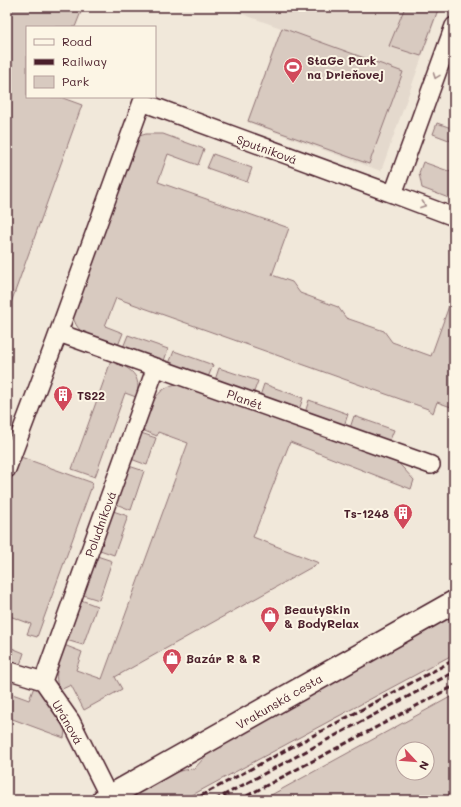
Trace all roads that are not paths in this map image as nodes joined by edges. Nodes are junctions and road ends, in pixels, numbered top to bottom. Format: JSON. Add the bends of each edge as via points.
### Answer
{"nodes":[{"id":1,"x":454,"y":29,"type":"edge"},
{"id":2,"x":393,"y":194,"type":"junction"},
{"id":3,"x":454,"y":216,"type":"edge"},
{"id":4,"x":59,"y":333,"type":"junction"},
{"id":5,"x":156,"y":367,"type":"junction"},
{"id":6,"x":431,"y":465,"type":"dead end"},
{"id":7,"x":7,"y":469,"type":"edge"},
{"id":8,"x":454,"y":602,"type":"edge"},
{"id":9,"x":7,"y":670,"type":"edge"},
{"id":10,"x":44,"y":681,"type":"junction"},
{"id":11,"x":106,"y":798,"type":"edge"}],
"edges":[{"from":1,"to":2,"type":"street","one_way":true},
{"from":2,"to":3,"type":"street","name":"Sputniková","one_way":true},
{"from":2,"to":4,"type":"street","name":"Sputniková","via":[[142,102]]},
{"from":4,"to":5,"type":"street","name":"Planét"},
{"from":4,"to":7,"type":"street"},
{"from":5,"to":6,"type":"street","name":"Planét"},
{"from":5,"to":10,"type":"street","name":"Poludníková"},
{"from":8,"to":11,"type":"main road","name":"Vrakunská cesta"},
{"from":9,"to":10,"type":"street"},
{"from":10,"to":11,"type":"street","name":"Uránová","via":[[70,722]]}]}
